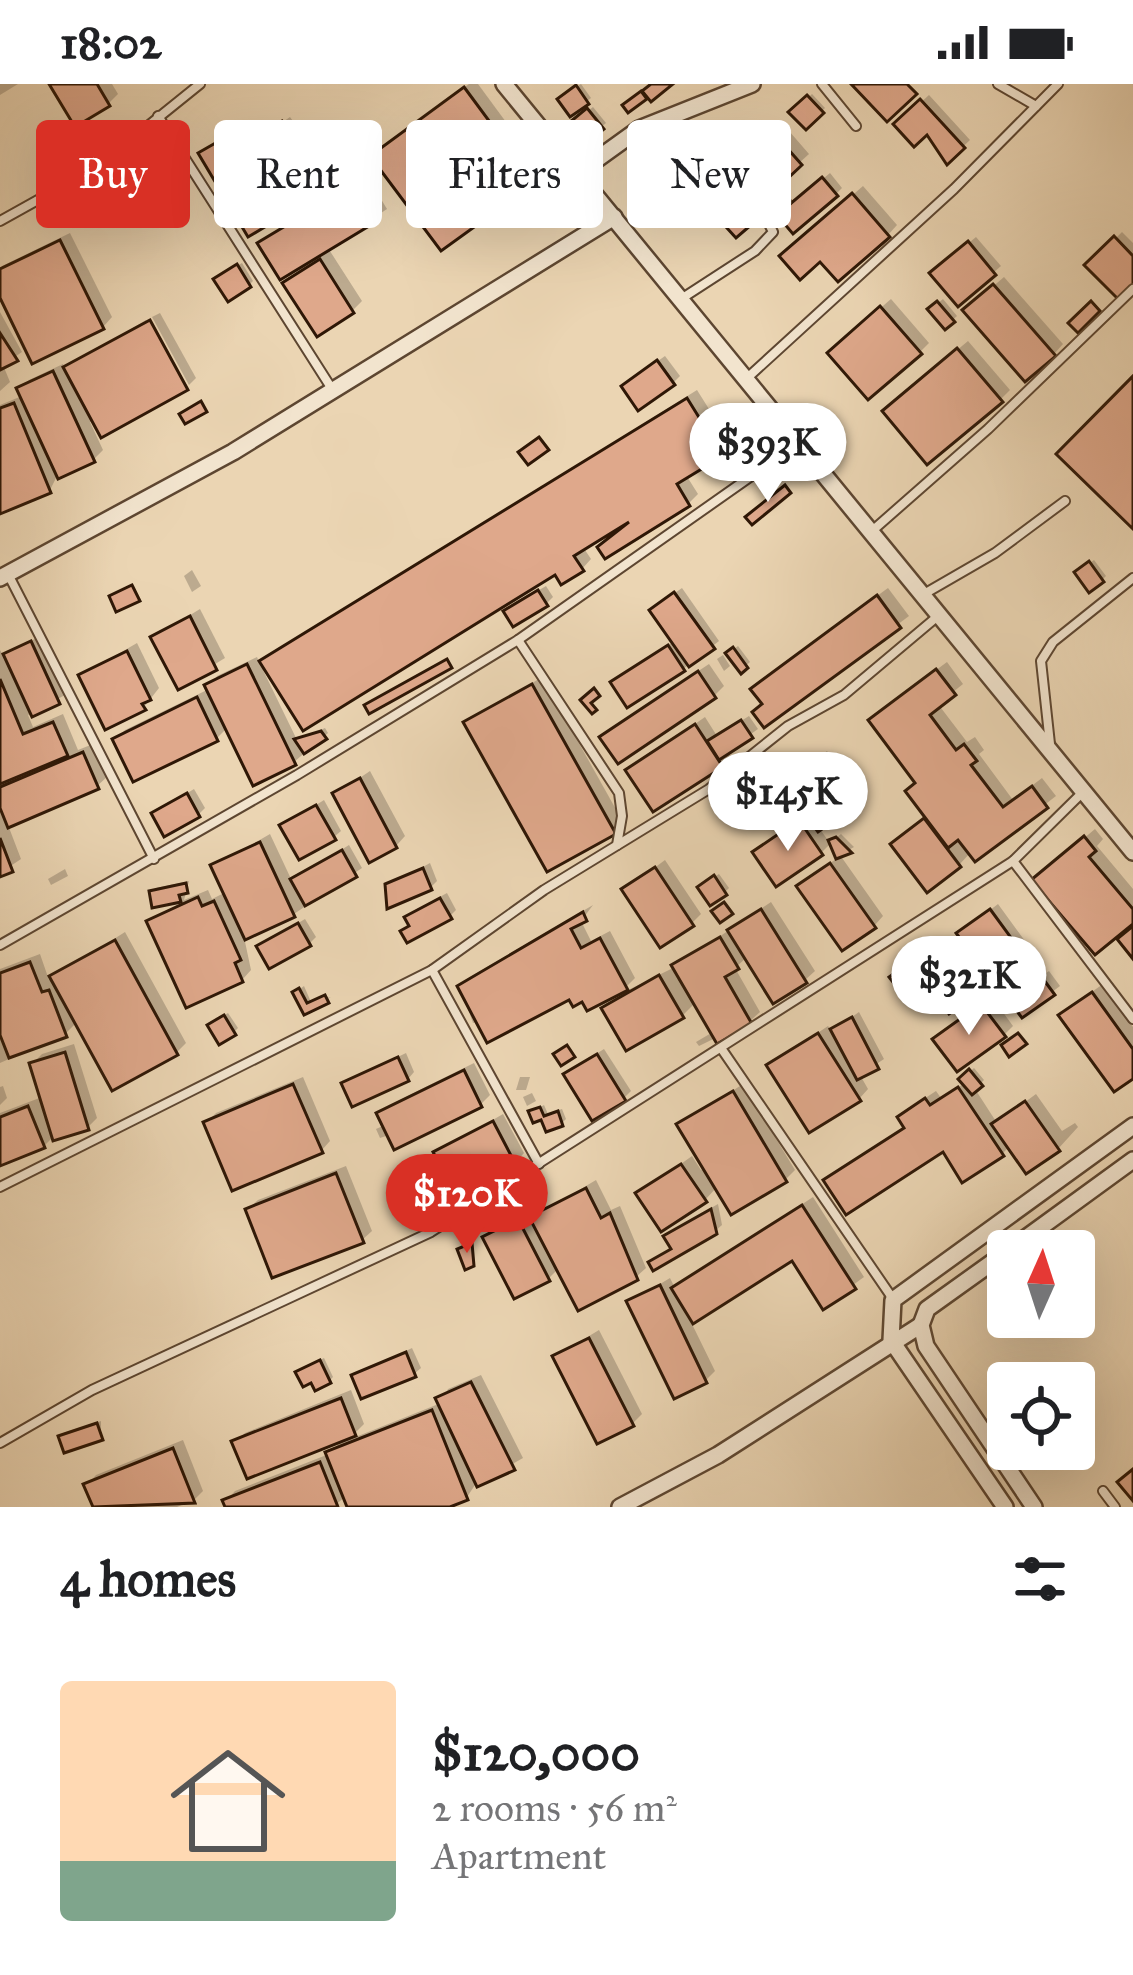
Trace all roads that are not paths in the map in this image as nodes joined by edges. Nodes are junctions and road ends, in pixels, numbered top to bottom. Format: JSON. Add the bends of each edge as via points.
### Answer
{"nodes":[{"id":1,"x":200,"y":84,"type":"edge"},
{"id":2,"x":504,"y":84,"type":"edge"},
{"id":3,"x":752,"y":84,"type":"edge"},
{"id":4,"x":822,"y":84,"type":"edge"},
{"id":5,"x":998,"y":84,"type":"edge"},
{"id":6,"x":1058,"y":84,"type":"edge"},
{"id":7,"x":1036,"y":106,"type":"junction"},
{"id":8,"x":158,"y":116,"type":"junction"},
{"id":9,"x":534,"y":120,"type":"edge"},
{"id":10,"x":856,"y":126,"type":"dead end"},
{"id":11,"x":603,"y":155,"type":"edge"},
{"id":12,"x":603,"y":204,"type":"edge"},
{"id":13,"x":614,"y":217,"type":"junction"},
{"id":14,"x":0,"y":221,"type":"edge"},
{"id":15,"x":771,"y":228,"type":"edge"},
{"id":16,"x":1133,"y":290,"type":"edge"},
{"id":17,"x":680,"y":299,"type":"junction"},
{"id":18,"x":744,"y":381,"type":"junction"},
{"id":19,"x":334,"y":392,"type":"junction"},
{"id":20,"x":799,"y":443,"type":"junction"},
{"id":21,"x":1066,"y":500,"type":"dead end"},
{"id":22,"x":870,"y":532,"type":"junction"},
{"id":23,"x":4,"y":576,"type":"edge"},
{"id":24,"x":1133,"y":578,"type":"edge"},
{"id":25,"x":923,"y":595,"type":"junction"},
{"id":26,"x":939,"y":615,"type":"junction"},
{"id":27,"x":518,"y":640,"type":"junction"},
{"id":28,"x":1051,"y":752,"type":"junction"},
{"id":29,"x":1082,"y":794,"type":"junction"},
{"id":30,"x":617,"y":844,"type":"junction"},
{"id":31,"x":1131,"y":846,"type":"edge"},
{"id":32,"x":154,"y":859,"type":"junction"},
{"id":33,"x":1013,"y":861,"type":"junction"},
{"id":34,"x":0,"y":945,"type":"edge"},
{"id":35,"x":432,"y":970,"type":"junction"},
{"id":36,"x":1133,"y":1019,"type":"edge"},
{"id":37,"x":722,"y":1048,"type":"junction"},
{"id":38,"x":1133,"y":1126,"type":"edge"},
{"id":39,"x":539,"y":1164,"type":"junction"},
{"id":40,"x":1129,"y":1170,"type":"edge"},
{"id":41,"x":0,"y":1187,"type":"edge"},
{"id":42,"x":1040,"y":1230,"type":"edge"},
{"id":43,"x":979,"y":1238,"type":"junction"},
{"id":44,"x":987,"y":1243,"type":"edge"},
{"id":45,"x":987,"y":1266,"type":"edge"},
{"id":46,"x":893,"y":1300,"type":"junction"},
{"id":47,"x":921,"y":1325,"type":"junction"},
{"id":48,"x":891,"y":1340,"type":"junction"},
{"id":49,"x":0,"y":1443,"type":"edge"},
{"id":50,"x":1103,"y":1491,"type":"dead end"},
{"id":51,"x":620,"y":1507,"type":"edge"},
{"id":52,"x":1005,"y":1507,"type":"edge"},
{"id":53,"x":1034,"y":1507,"type":"edge"},
{"id":54,"x":1114,"y":1507,"type":"edge"}],
"edges":[{"from":1,"to":8,"type":"lane"},
{"from":2,"to":9,"type":"street"},
{"from":3,"to":11,"type":"street","via":[[639,129]]},
{"from":4,"to":10,"type":"lane"},
{"from":5,"to":7,"type":"lane"},
{"from":6,"to":7,"type":"lane"},
{"from":7,"to":18,"type":"lane"},
{"from":8,"to":14,"type":"lane","via":[[97,167]]},
{"from":8,"to":19,"type":"lane"},
{"from":12,"to":13,"type":"street"},
{"from":13,"to":17,"type":"street"},
{"from":13,"to":19,"type":"street"},
{"from":15,"to":17,"type":"lane","via":[[755,251]]},
{"from":16,"to":22,"type":"lane"},
{"from":17,"to":18,"type":"street"},
{"from":18,"to":20,"type":"street"},
{"from":19,"to":23,"type":"street"},
{"from":20,"to":22,"type":"street"},
{"from":20,"to":27,"type":"lane"},
{"from":21,"to":25,"type":"lane"},
{"from":22,"to":25,"type":"street"},
{"from":23,"to":32,"type":"lane"},
{"from":24,"to":28,"type":"lane","via":[[1041,661]]},
{"from":25,"to":26,"type":"street"},
{"from":26,"to":28,"type":"street"},
{"from":26,"to":30,"type":"lane","via":[[844,695]]},
{"from":27,"to":30,"type":"lane","via":[[619,793]]},
{"from":27,"to":32,"type":"lane"},
{"from":28,"to":29,"type":"street"},
{"from":29,"to":31,"type":"street"},
{"from":29,"to":33,"type":"lane"},
{"from":30,"to":35,"type":"lane"},
{"from":32,"to":34,"type":"lane"},
{"from":33,"to":36,"type":"lane"},
{"from":33,"to":37,"type":"lane"},
{"from":35,"to":39,"type":"lane"},
{"from":35,"to":41,"type":"lane"},
{"from":37,"to":39,"type":"lane"},
{"from":37,"to":46,"type":"lane"},
{"from":38,"to":43,"type":"street"},
{"from":39,"to":49,"type":"lane","via":[[430,1232],[92,1390]]},
{"from":40,"to":42,"type":"street"},
{"from":43,"to":44,"type":"street"},
{"from":43,"to":46,"type":"street"},
{"from":45,"to":47,"type":"street","via":[[927,1310]]},
{"from":46,"to":48,"type":"street"},
{"from":47,"to":48,"type":"street"},
{"from":47,"to":53,"type":"street","via":[[926,1346]]},
{"from":48,"to":51,"type":"street","via":[[718,1455]]},
{"from":48,"to":52,"type":"street"},
{"from":50,"to":54,"type":"lane"}]}
